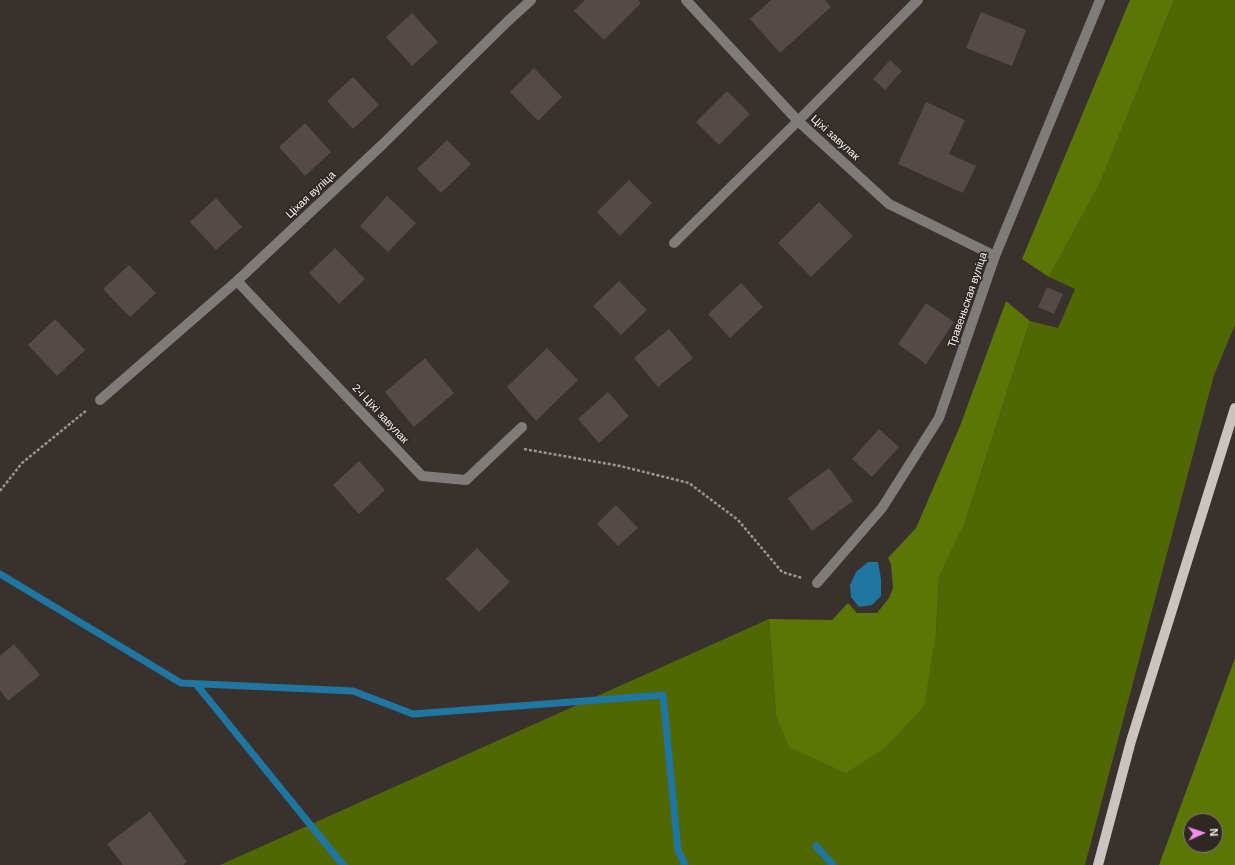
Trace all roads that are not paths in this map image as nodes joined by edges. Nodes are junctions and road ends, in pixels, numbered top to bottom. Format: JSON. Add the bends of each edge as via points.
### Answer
{"nodes":[{"id":1,"x":531,"y":0,"type":"edge"},
{"id":2,"x":686,"y":0,"type":"edge"},
{"id":3,"x":918,"y":0,"type":"edge"},
{"id":4,"x":1100,"y":0,"type":"edge"},
{"id":5,"x":798,"y":121,"type":"junction"},
{"id":6,"x":674,"y":243,"type":"dead end"},
{"id":7,"x":996,"y":256,"type":"junction"},
{"id":8,"x":237,"y":281,"type":"junction"},
{"id":9,"x":100,"y":400,"type":"road end"},
{"id":10,"x":1235,"y":408,"type":"edge"},
{"id":11,"x":522,"y":427,"type":"dead end"},
{"id":12,"x":817,"y":583,"type":"road end"},
{"id":13,"x":1098,"y":865,"type":"edge"}],
"edges":[{"from":1,"to":8,"type":"street","name":"Ціхая вуліца"},
{"from":2,"to":5,"type":"street","name":"Ціхі завулак"},
{"from":3,"to":5,"type":"street"},
{"from":4,"to":7,"type":"street","name":"Травеньская вуліца"},
{"from":5,"to":6,"type":"street"},
{"from":5,"to":7,"type":"street","name":"Ціхі завулак","via":[[888,204]]},
{"from":7,"to":12,"type":"street","name":"Травеньская вуліца","via":[[939,418],[882,508]]},
{"from":8,"to":9,"type":"street","name":"Ціхая вуліца"},
{"from":8,"to":11,"type":"street","name":"2-і Ціхі завулак","via":[[422,476],[466,480]]},
{"from":10,"to":13,"type":"main road","via":[[1131,741]]}]}
